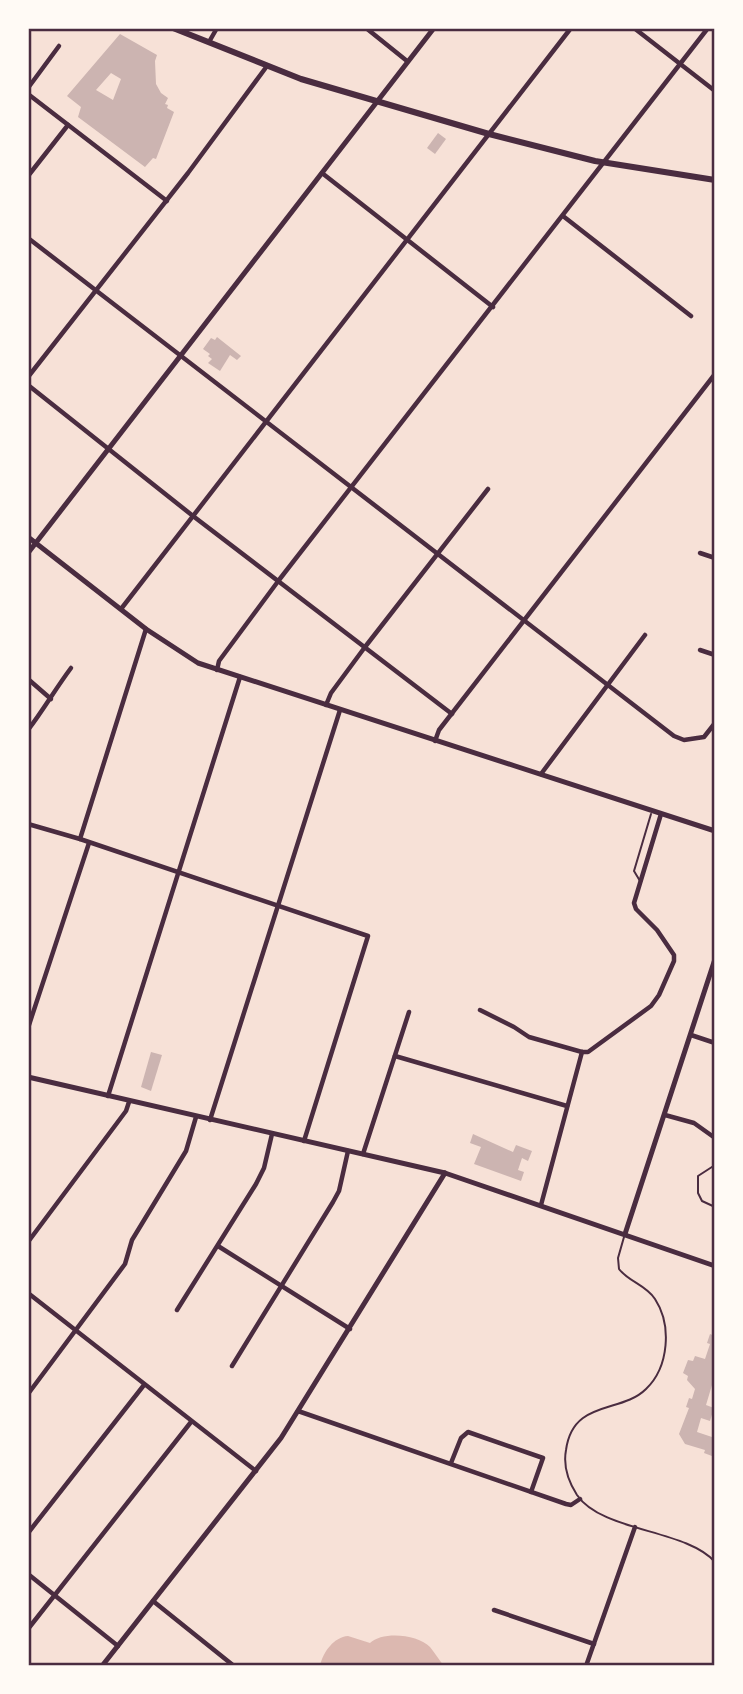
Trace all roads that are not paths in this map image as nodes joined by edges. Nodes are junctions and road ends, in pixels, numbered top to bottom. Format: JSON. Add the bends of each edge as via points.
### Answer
{"nodes":[{"id":1,"x":173,"y":28,"type":"edge"},
{"id":2,"x":218,"y":28,"type":"edge"},
{"id":3,"x":366,"y":28,"type":"edge"},
{"id":4,"x":434,"y":28,"type":"edge"},
{"id":5,"x":571,"y":28,"type":"edge"},
{"id":6,"x":634,"y":28,"type":"edge"},
{"id":7,"x":708,"y":28,"type":"edge"},
{"id":8,"x":209,"y":42,"type":"junction"},
{"id":9,"x":60,"y":46,"type":"dead end"},
{"id":10,"x":407,"y":61,"type":"junction"},
{"id":11,"x":681,"y":64,"type":"junction"},
{"id":12,"x":267,"y":66,"type":"junction"},
{"id":13,"x":28,"y":88,"type":"edge"},
{"id":14,"x":715,"y":91,"type":"edge"},
{"id":15,"x":28,"y":94,"type":"edge"},
{"id":16,"x":377,"y":101,"type":"junction"},
{"id":17,"x":68,"y":124,"type":"junction"},
{"id":18,"x":489,"y":134,"type":"junction"},
{"id":19,"x":604,"y":163,"type":"junction"},
{"id":20,"x":321,"y":173,"type":"junction"},
{"id":21,"x":28,"y":176,"type":"edge"},
{"id":22,"x":715,"y":180,"type":"edge"},
{"id":23,"x":167,"y":201,"type":"junction"},
{"id":24,"x":562,"y":216,"type":"junction"},
{"id":25,"x":28,"y":238,"type":"edge"},
{"id":26,"x":408,"y":239,"type":"junction"},
{"id":27,"x":96,"y":291,"type":"junction"},
{"id":28,"x":493,"y":306,"type":"junction"},
{"id":29,"x":691,"y":316,"type":"dead end"},
{"id":30,"x":180,"y":356,"type":"junction"},
{"id":31,"x":715,"y":374,"type":"edge"},
{"id":32,"x":28,"y":377,"type":"edge"},
{"id":33,"x":28,"y":385,"type":"edge"},
{"id":34,"x":266,"y":422,"type":"junction"},
{"id":35,"x":108,"y":449,"type":"junction"},
{"id":36,"x":351,"y":487,"type":"junction"},
{"id":37,"x":488,"y":489,"type":"dead end"},
{"id":38,"x":193,"y":516,"type":"junction"},
{"id":39,"x":28,"y":537,"type":"edge"},
{"id":40,"x":36,"y":543,"type":"junction"},
{"id":41,"x":28,"y":553,"type":"edge"},
{"id":42,"x":438,"y":554,"type":"junction"},
{"id":43,"x":700,"y":554,"type":"dead end"},
{"id":44,"x":715,"y":558,"type":"edge"},
{"id":45,"x":279,"y":580,"type":"junction"},
{"id":46,"x":121,"y":609,"type":"junction"},
{"id":47,"x":524,"y":621,"type":"junction"},
{"id":48,"x":146,"y":629,"type":"junction"},
{"id":49,"x":645,"y":635,"type":"dead end"},
{"id":50,"x":365,"y":647,"type":"junction"},
{"id":51,"x":700,"y":650,"type":"dead end"},
{"id":52,"x":715,"y":655,"type":"edge"},
{"id":53,"x":71,"y":668,"type":"dead end"},
{"id":54,"x":217,"y":670,"type":"junction"},
{"id":55,"x":240,"y":677,"type":"junction"},
{"id":56,"x":28,"y":679,"type":"edge"},
{"id":57,"x":608,"y":685,"type":"junction"},
{"id":58,"x":51,"y":699,"type":"junction"},
{"id":59,"x":326,"y":705,"type":"junction"},
{"id":60,"x":340,"y":709,"type":"junction"},
{"id":61,"x":452,"y":714,"type":"junction"},
{"id":62,"x":715,"y":723,"type":"edge"},
{"id":63,"x":28,"y":730,"type":"edge"},
{"id":64,"x":435,"y":741,"type":"junction"},
{"id":65,"x":540,"y":775,"type":"junction"},
{"id":66,"x":652,"y":811,"type":"junction"},
{"id":67,"x":661,"y":814,"type":"junction"},
{"id":68,"x":28,"y":824,"type":"edge"},
{"id":69,"x":715,"y":831,"type":"edge"},
{"id":70,"x":80,"y":839,"type":"junction"},
{"id":71,"x":89,"y":843,"type":"junction"},
{"id":72,"x":178,"y":872,"type":"junction"},
{"id":73,"x":640,"y":882,"type":"junction"},
{"id":74,"x":278,"y":906,"type":"junction"},
{"id":75,"x":715,"y":959,"type":"edge"},
{"id":76,"x":480,"y":1010,"type":"dead end"},
{"id":77,"x":409,"y":1012,"type":"dead end"},
{"id":78,"x":28,"y":1028,"type":"edge"},
{"id":79,"x":691,"y":1035,"type":"junction"},
{"id":80,"x":715,"y":1043,"type":"edge"},
{"id":81,"x":582,"y":1052,"type":"junction"},
{"id":82,"x":395,"y":1056,"type":"junction"},
{"id":83,"x":28,"y":1077,"type":"edge"},
{"id":84,"x":107,"y":1097,"type":"junction"},
{"id":85,"x":129,"y":1101,"type":"junction"},
{"id":86,"x":567,"y":1106,"type":"junction"},
{"id":87,"x":665,"y":1115,"type":"junction"},
{"id":88,"x":196,"y":1116,"type":"junction"},
{"id":89,"x":210,"y":1120,"type":"junction"},
{"id":90,"x":272,"y":1133,"type":"junction"},
{"id":91,"x":715,"y":1138,"type":"edge"},
{"id":92,"x":304,"y":1141,"type":"junction"},
{"id":93,"x":348,"y":1151,"type":"junction"},
{"id":94,"x":363,"y":1154,"type":"junction"},
{"id":95,"x":715,"y":1165,"type":"edge"},
{"id":96,"x":445,"y":1172,"type":"junction"},
{"id":97,"x":541,"y":1205,"type":"junction"},
{"id":98,"x":715,"y":1207,"type":"edge"},
{"id":99,"x":625,"y":1234,"type":"junction"},
{"id":100,"x":28,"y":1241,"type":"edge"},
{"id":101,"x":218,"y":1246,"type":"junction"},
{"id":102,"x":715,"y":1266,"type":"edge"},
{"id":103,"x":281,"y":1286,"type":"junction"},
{"id":104,"x":28,"y":1293,"type":"edge"},
{"id":105,"x":177,"y":1310,"type":"dead end"},
{"id":106,"x":350,"y":1329,"type":"junction"},
{"id":107,"x":75,"y":1332,"type":"junction"},
{"id":108,"x":232,"y":1366,"type":"dead end"},
{"id":109,"x":144,"y":1385,"type":"junction"},
{"id":110,"x":28,"y":1394,"type":"edge"},
{"id":111,"x":298,"y":1411,"type":"junction"},
{"id":112,"x":191,"y":1422,"type":"junction"},
{"id":113,"x":451,"y":1463,"type":"junction"},
{"id":114,"x":256,"y":1471,"type":"junction"},
{"id":115,"x":531,"y":1492,"type":"junction"},
{"id":116,"x":580,"y":1499,"type":"junction"},
{"id":117,"x":635,"y":1527,"type":"junction"},
{"id":118,"x":28,"y":1533,"type":"edge"},
{"id":119,"x":715,"y":1562,"type":"edge"},
{"id":120,"x":28,"y":1574,"type":"edge"},
{"id":121,"x":54,"y":1595,"type":"junction"},
{"id":122,"x":153,"y":1601,"type":"junction"},
{"id":123,"x":494,"y":1611,"type":"dead end"},
{"id":124,"x":28,"y":1629,"type":"edge"},
{"id":125,"x":594,"y":1644,"type":"junction"},
{"id":126,"x":118,"y":1646,"type":"junction"},
{"id":127,"x":103,"y":1666,"type":"edge"},
{"id":128,"x":234,"y":1666,"type":"edge"},
{"id":129,"x":586,"y":1666,"type":"edge"}],
"edges":[{"from":1,"to":8,"type":"main road"},
{"from":2,"to":8,"type":"street"},
{"from":3,"to":10,"type":"street"},
{"from":4,"to":10,"type":"street"},
{"from":5,"to":18,"type":"street"},
{"from":6,"to":11,"type":"street"},
{"from":7,"to":11,"type":"street"},
{"from":8,"to":12,"type":"main road"},
{"from":9,"to":13,"type":"street"},
{"from":10,"to":16,"type":"street"},
{"from":11,"to":14,"type":"street"},
{"from":11,"to":19,"type":"street"},
{"from":12,"to":16,"type":"main road"},
{"from":12,"to":23,"type":"street"},
{"from":15,"to":17,"type":"street"},
{"from":16,"to":18,"type":"main road"},
{"from":16,"to":20,"type":"street"},
{"from":17,"to":21,"type":"street"},
{"from":17,"to":23,"type":"street"},
{"from":18,"to":19,"type":"main road"},
{"from":18,"to":26,"type":"street"},
{"from":19,"to":22,"type":"main road"},
{"from":19,"to":24,"type":"street"},
{"from":20,"to":26,"type":"street"},
{"from":20,"to":30,"type":"street"},
{"from":23,"to":27,"type":"street"},
{"from":24,"to":28,"type":"street"},
{"from":24,"to":29,"type":"street"},
{"from":25,"to":27,"type":"street"},
{"from":26,"to":28,"type":"street"},
{"from":26,"to":34,"type":"street"},
{"from":27,"to":30,"type":"street"},
{"from":27,"to":32,"type":"street"},
{"from":28,"to":36,"type":"street"},
{"from":30,"to":34,"type":"street"},
{"from":30,"to":35,"type":"street"},
{"from":31,"to":47,"type":"street"},
{"from":33,"to":35,"type":"street"},
{"from":34,"to":36,"type":"street"},
{"from":34,"to":38,"type":"street"},
{"from":35,"to":38,"type":"street"},
{"from":35,"to":40,"type":"street"},
{"from":36,"to":42,"type":"street"},
{"from":36,"to":45,"type":"street"},
{"from":37,"to":42,"type":"street"},
{"from":38,"to":45,"type":"street"},
{"from":38,"to":46,"type":"street"},
{"from":39,"to":40,"type":"street"},
{"from":40,"to":41,"type":"street"},
{"from":40,"to":46,"type":"street"},
{"from":42,"to":47,"type":"street"},
{"from":42,"to":50,"type":"street"},
{"from":43,"to":44,"type":"street"},
{"from":45,"to":50,"type":"street"},
{"from":45,"to":54,"type":"street","via":[[219,660]]},
{"from":46,"to":48,"type":"street"},
{"from":47,"to":57,"type":"street"},
{"from":47,"to":61,"type":"street"},
{"from":48,"to":54,"type":"street","via":[[191,660]]},
{"from":48,"to":70,"type":"street"},
{"from":49,"to":57,"type":"street"},
{"from":50,"to":59,"type":"street"},
{"from":50,"to":61,"type":"street"},
{"from":51,"to":52,"type":"street"},
{"from":53,"to":58,"type":"street"},
{"from":54,"to":55,"type":"street"},
{"from":55,"to":59,"type":"street"},
{"from":55,"to":72,"type":"street"},
{"from":56,"to":58,"type":"street"},
{"from":57,"to":62,"type":"street","via":[[684,740],[704,737]]},
{"from":57,"to":65,"type":"street"},
{"from":58,"to":63,"type":"street"},
{"from":59,"to":60,"type":"street"},
{"from":60,"to":64,"type":"street"},
{"from":60,"to":74,"type":"street"},
{"from":61,"to":64,"type":"street"},
{"from":64,"to":65,"type":"street"},
{"from":65,"to":66,"type":"street"},
{"from":66,"to":67,"type":"street"},
{"from":66,"to":73,"type":"lane","via":[[634,871]]},
{"from":67,"to":69,"type":"street"},
{"from":67,"to":73,"type":"street"},
{"from":68,"to":70,"type":"street"},
{"from":70,"to":71,"type":"street"},
{"from":71,"to":72,"type":"street"},
{"from":71,"to":78,"type":"street"},
{"from":72,"to":74,"type":"street"},
{"from":72,"to":84,"type":"street"},
{"from":73,"to":81,"type":"street","via":[[636,909],[657,930],[674,961],[651,1006],[589,1052]]},
{"from":74,"to":89,"type":"street"},
{"from":74,"to":92,"type":"street","via":[[368,936]]},
{"from":75,"to":79,"type":"street"},
{"from":76,"to":81,"type":"street","via":[[528,1037]]},
{"from":77,"to":82,"type":"street"},
{"from":79,"to":80,"type":"street"},
{"from":79,"to":87,"type":"street"},
{"from":81,"to":86,"type":"street"},
{"from":82,"to":86,"type":"street"},
{"from":82,"to":94,"type":"street"},
{"from":83,"to":84,"type":"street"},
{"from":84,"to":85,"type":"street"},
{"from":85,"to":88,"type":"street"},
{"from":85,"to":100,"type":"street"},
{"from":86,"to":97,"type":"street"},
{"from":87,"to":91,"type":"street","via":[[694,1123]]},
{"from":87,"to":99,"type":"street"},
{"from":88,"to":89,"type":"street"},
{"from":88,"to":107,"type":"street","via":[[186,1151],[132,1240],[125,1264]]},
{"from":89,"to":90,"type":"street"},
{"from":90,"to":92,"type":"street"},
{"from":90,"to":101,"type":"street","via":[[261,1175]]},
{"from":92,"to":93,"type":"street"},
{"from":93,"to":94,"type":"street"},
{"from":93,"to":103,"type":"street","via":[[339,1191]]},
{"from":94,"to":96,"type":"street"},
{"from":95,"to":98,"type":"lane","via":[[702,1171],[697,1180],[702,1201]]},
{"from":96,"to":97,"type":"street"},
{"from":96,"to":106,"type":"street"},
{"from":97,"to":99,"type":"street"},
{"from":99,"to":102,"type":"street"},
{"from":99,"to":116,"type":"lane","via":[[619,1269],[650,1292],[660,1307],[666,1348],[646,1390],[589,1413],[571,1431],[565,1464]]},
{"from":101,"to":103,"type":"street"},
{"from":101,"to":105,"type":"street"},
{"from":103,"to":106,"type":"street"},
{"from":103,"to":108,"type":"street"},
{"from":104,"to":107,"type":"street"},
{"from":106,"to":111,"type":"street"},
{"from":107,"to":109,"type":"street"},
{"from":107,"to":110,"type":"street"},
{"from":109,"to":112,"type":"street"},
{"from":109,"to":118,"type":"street"},
{"from":111,"to":113,"type":"street"},
{"from":111,"to":114,"type":"street"},
{"from":112,"to":114,"type":"street"},
{"from":112,"to":121,"type":"street"},
{"from":113,"to":115,"type":"street"},
{"from":113,"to":115,"type":"street","via":[[468,1432],[543,1458]]},
{"from":114,"to":122,"type":"street"},
{"from":115,"to":116,"type":"street","via":[[571,1505]]},
{"from":116,"to":117,"type":"lane"},
{"from":117,"to":119,"type":"lane","via":[[700,1549]]},
{"from":117,"to":125,"type":"street"},
{"from":120,"to":121,"type":"street"},
{"from":121,"to":124,"type":"street"},
{"from":121,"to":126,"type":"street"},
{"from":122,"to":126,"type":"street"},
{"from":122,"to":128,"type":"street"},
{"from":123,"to":125,"type":"street"},
{"from":125,"to":129,"type":"street"},
{"from":126,"to":127,"type":"street"}]}
